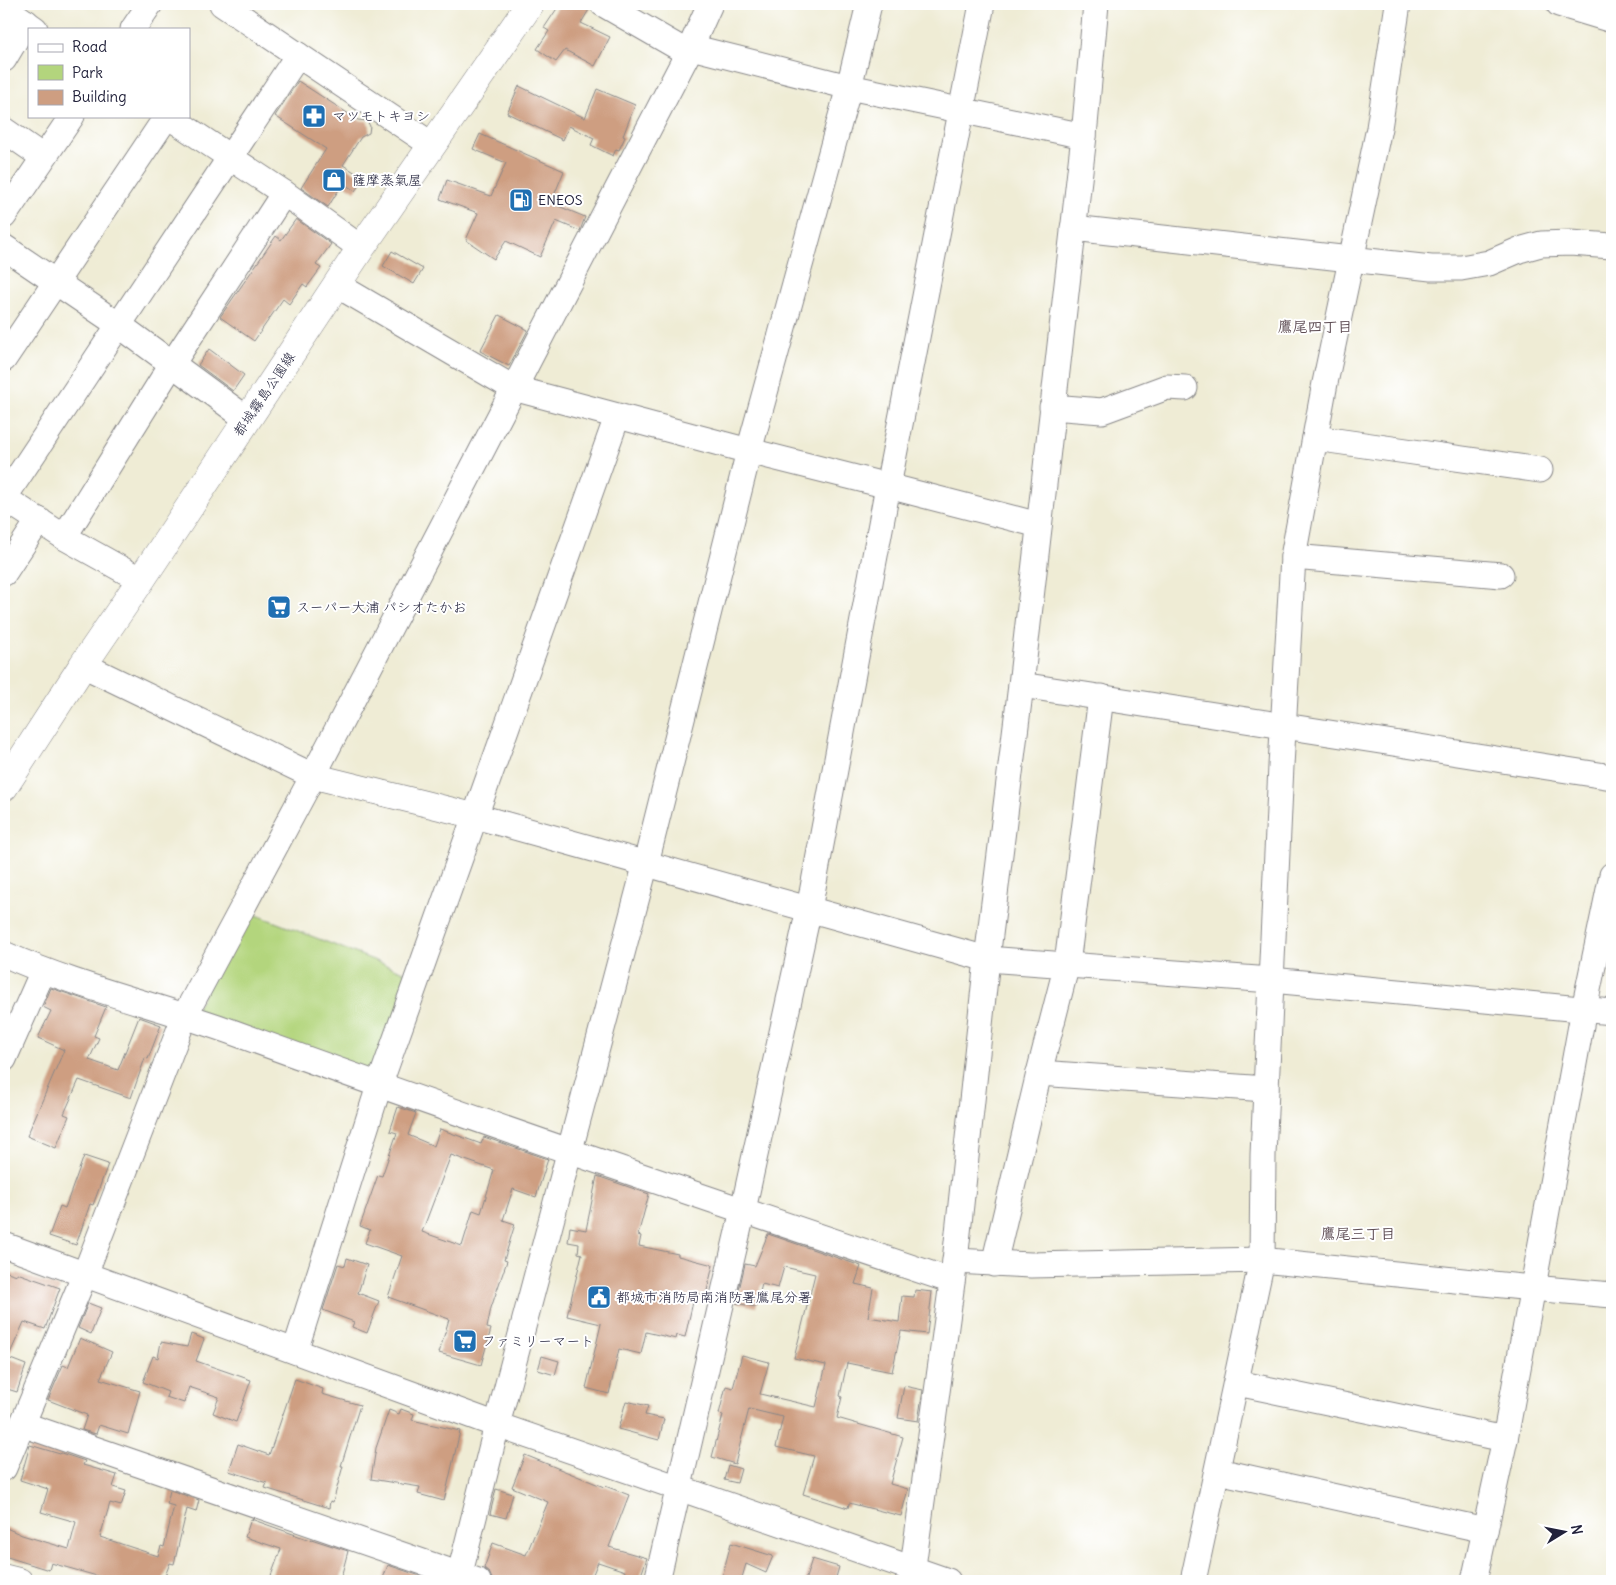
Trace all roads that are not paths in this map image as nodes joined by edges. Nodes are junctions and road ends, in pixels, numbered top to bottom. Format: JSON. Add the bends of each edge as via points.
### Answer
{"nodes":[{"id":1,"x":150,"y":4,"type":"edge"},
{"id":2,"x":222,"y":4,"type":"edge"},
{"id":3,"x":530,"y":4,"type":"edge"},
{"id":4,"x":603,"y":4,"type":"edge"},
{"id":5,"x":710,"y":4,"type":"edge"},
{"id":6,"x":869,"y":4,"type":"edge"},
{"id":7,"x":982,"y":4,"type":"edge"},
{"id":8,"x":1096,"y":4,"type":"edge"},
{"id":9,"x":1398,"y":4,"type":"edge"},
{"id":10,"x":1559,"y":4,"type":"edge"},
{"id":11,"x":4,"y":8,"type":"edge"},
{"id":12,"x":1612,"y":20,"type":"edge"},
{"id":13,"x":31,"y":26,"type":"edge"},
{"id":14,"x":134,"y":28,"type":"edge"},
{"id":15,"x":28,"y":30,"type":"edge"},
{"id":16,"x":689,"y":50,"type":"junction"},
{"id":17,"x":298,"y":54,"type":"junction"},
{"id":18,"x":4,"y":58,"type":"edge"},
{"id":19,"x":848,"y":87,"type":"junction"},
{"id":20,"x":962,"y":112,"type":"junction"},
{"id":21,"x":71,"y":118,"type":"edge"},
{"id":22,"x":166,"y":118,"type":"edge"},
{"id":23,"x":170,"y":118,"type":"edge"},
{"id":24,"x":4,"y":130,"type":"edge"},
{"id":25,"x":1084,"y":136,"type":"junction"},
{"id":26,"x":432,"y":144,"type":"junction"},
{"id":27,"x":43,"y":157,"type":"junction"},
{"id":28,"x":230,"y":158,"type":"junction"},
{"id":29,"x":284,"y":193,"type":"junction"},
{"id":30,"x":4,"y":216,"type":"edge"},
{"id":31,"x":1073,"y":228,"type":"junction"},
{"id":32,"x":1612,"y":246,"type":"edge"},
{"id":33,"x":4,"y":247,"type":"edge"},
{"id":34,"x":361,"y":248,"type":"junction"},
{"id":35,"x":1352,"y":258,"type":"junction"},
{"id":36,"x":57,"y":282,"type":"junction"},
{"id":37,"x":337,"y":285,"type":"junction"},
{"id":38,"x":119,"y":325,"type":"junction"},
{"id":39,"x":4,"y":359,"type":"edge"},
{"id":40,"x":172,"y":364,"type":"junction"},
{"id":41,"x":514,"y":388,"type":"junction"},
{"id":42,"x":1185,"y":388,"type":"dead end"},
{"id":43,"x":1052,"y":406,"type":"junction"},
{"id":44,"x":617,"y":417,"type":"junction"},
{"id":45,"x":247,"y":419,"type":"junction"},
{"id":46,"x":1315,"y":438,"type":"junction"},
{"id":47,"x":749,"y":451,"type":"junction"},
{"id":48,"x":1540,"y":470,"type":"dead end"},
{"id":49,"x":888,"y":486,"type":"junction"},
{"id":50,"x":4,"y":498,"type":"edge"},
{"id":51,"x":39,"y":520,"type":"junction"},
{"id":52,"x":1039,"y":525,"type":"junction"},
{"id":53,"x":64,"y":537,"type":"junction"},
{"id":54,"x":1293,"y":557,"type":"junction"},
{"id":55,"x":4,"y":573,"type":"edge"},
{"id":56,"x":1501,"y":575,"type":"dead end"},
{"id":57,"x":141,"y":580,"type":"junction"},
{"id":58,"x":83,"y":665,"type":"junction"},
{"id":59,"x":1022,"y":685,"type":"junction"},
{"id":60,"x":1101,"y":697,"type":"junction"},
{"id":61,"x":1284,"y":725,"type":"junction"},
{"id":62,"x":7,"y":775,"type":"edge"},
{"id":63,"x":313,"y":776,"type":"junction"},
{"id":64,"x":1612,"y":777,"type":"edge"},
{"id":65,"x":475,"y":816,"type":"junction"},
{"id":66,"x":646,"y":863,"type":"junction"},
{"id":67,"x":1612,"y":875,"type":"edge"},
{"id":68,"x":809,"y":909,"type":"junction"},
{"id":69,"x":4,"y":954,"type":"edge"},
{"id":70,"x":987,"y":959,"type":"junction"},
{"id":71,"x":1067,"y":964,"type":"junction"},
{"id":72,"x":43,"y":971,"type":"junction"},
{"id":73,"x":1271,"y":980,"type":"junction"},
{"id":74,"x":1584,"y":1009,"type":"junction"},
{"id":75,"x":1612,"y":1012,"type":"edge"},
{"id":76,"x":185,"y":1015,"type":"junction"},
{"id":77,"x":4,"y":1059,"type":"edge"},
{"id":78,"x":1039,"y":1073,"type":"junction"},
{"id":79,"x":379,"y":1086,"type":"junction"},
{"id":80,"x":1266,"y":1089,"type":"junction"},
{"id":81,"x":570,"y":1152,"type":"junction"},
{"id":82,"x":743,"y":1210,"type":"junction"},
{"id":83,"x":4,"y":1245,"type":"edge"},
{"id":84,"x":1262,"y":1260,"type":"junction"},
{"id":85,"x":994,"y":1264,"type":"junction"},
{"id":86,"x":953,"y":1271,"type":"junction"},
{"id":87,"x":84,"y":1274,"type":"junction"},
{"id":88,"x":1532,"y":1288,"type":"junction"},
{"id":89,"x":1612,"y":1295,"type":"edge"},
{"id":90,"x":294,"y":1351,"type":"junction"},
{"id":91,"x":1237,"y":1383,"type":"junction"},
{"id":92,"x":22,"y":1424,"type":"junction"},
{"id":93,"x":497,"y":1425,"type":"junction"},
{"id":94,"x":1505,"y":1439,"type":"junction"},
{"id":95,"x":4,"y":1468,"type":"edge"},
{"id":96,"x":1218,"y":1471,"type":"junction"},
{"id":97,"x":678,"y":1488,"type":"junction"},
{"id":98,"x":1485,"y":1530,"type":"junction"},
{"id":99,"x":913,"y":1575,"type":"edge"},
{"id":100,"x":4,"y":1577,"type":"edge"},
{"id":101,"x":466,"y":1579,"type":"edge"},
{"id":102,"x":20,"y":1581,"type":"edge"},
{"id":103,"x":656,"y":1581,"type":"edge"},
{"id":104,"x":948,"y":1581,"type":"edge"},
{"id":105,"x":1193,"y":1581,"type":"edge"},
{"id":106,"x":1474,"y":1581,"type":"edge"}],
"edges":[{"from":1,"to":14,"type":"street"},
{"from":2,"to":17,"type":"street"},
{"from":3,"to":26,"type":"main road","name":"都城霧島公園線"},
{"from":4,"to":16,"type":"street"},
{"from":5,"to":16,"type":"street"},
{"from":6,"to":19,"type":"street"},
{"from":7,"to":20,"type":"street"},
{"from":8,"to":25,"type":"street"},
{"from":9,"to":35,"type":"street"},
{"from":10,"to":12,"type":"street"},
{"from":11,"to":13,"type":"street"},
{"from":15,"to":18,"type":"street"},
{"from":16,"to":19,"type":"street"},
{"from":16,"to":41,"type":"street"},
{"from":17,"to":26,"type":"street"},
{"from":17,"to":28,"type":"street"},
{"from":19,"to":20,"type":"street"},
{"from":19,"to":47,"type":"street"},
{"from":20,"to":25,"type":"street"},
{"from":20,"to":49,"type":"street"},
{"from":21,"to":27,"type":"street"},
{"from":22,"to":36,"type":"street"},
{"from":23,"to":28,"type":"street"},
{"from":24,"to":27,"type":"street"},
{"from":25,"to":31,"type":"street"},
{"from":26,"to":34,"type":"main road","name":"都城霧島公園線"},
{"from":27,"to":30,"type":"street"},
{"from":28,"to":29,"type":"street"},
{"from":28,"to":38,"type":"street"},
{"from":29,"to":34,"type":"street"},
{"from":29,"to":40,"type":"street"},
{"from":31,"to":35,"type":"street"},
{"from":31,"to":43,"type":"street"},
{"from":32,"to":35,"type":"street","via":[[1541,244],[1489,263],[1461,268],[1431,268]]},
{"from":33,"to":36,"type":"street"},
{"from":34,"to":37,"type":"main road","name":"都城霧島公園線"},
{"from":35,"to":46,"type":"street"},
{"from":36,"to":38,"type":"street"},
{"from":36,"to":39,"type":"street"},
{"from":37,"to":41,"type":"street"},
{"from":37,"to":45,"type":"main road","name":"都城霧島公園線"},
{"from":38,"to":40,"type":"street"},
{"from":38,"to":50,"type":"street"},
{"from":40,"to":45,"type":"street"},
{"from":40,"to":53,"type":"street"},
{"from":41,"to":44,"type":"street"},
{"from":41,"to":63,"type":"street"},
{"from":42,"to":43,"type":"street","via":[[1167,387],[1102,412]]},
{"from":43,"to":52,"type":"street"},
{"from":44,"to":47,"type":"street"},
{"from":44,"to":65,"type":"street"},
{"from":45,"to":57,"type":"main road","name":"都城霧島公園線"},
{"from":46,"to":48,"type":"street"},
{"from":46,"to":54,"type":"street"},
{"from":47,"to":49,"type":"street"},
{"from":47,"to":66,"type":"street"},
{"from":49,"to":52,"type":"street"},
{"from":49,"to":68,"type":"street"},
{"from":50,"to":51,"type":"street"},
{"from":51,"to":53,"type":"street"},
{"from":51,"to":55,"type":"street"},
{"from":52,"to":59,"type":"street"},
{"from":53,"to":57,"type":"street"},
{"from":54,"to":56,"type":"street"},
{"from":54,"to":61,"type":"street"},
{"from":57,"to":58,"type":"main road","name":"都城霧島公園線"},
{"from":58,"to":62,"type":"main road","name":"都城霧島公園線"},
{"from":58,"to":63,"type":"street"},
{"from":59,"to":60,"type":"street"},
{"from":59,"to":70,"type":"street"},
{"from":60,"to":61,"type":"street"},
{"from":60,"to":71,"type":"street"},
{"from":61,"to":64,"type":"street"},
{"from":61,"to":73,"type":"street"},
{"from":63,"to":65,"type":"street"},
{"from":63,"to":76,"type":"street"},
{"from":65,"to":66,"type":"street"},
{"from":65,"to":79,"type":"street"},
{"from":66,"to":68,"type":"street"},
{"from":66,"to":81,"type":"street"},
{"from":67,"to":74,"type":"street"},
{"from":68,"to":70,"type":"street"},
{"from":68,"to":82,"type":"street"},
{"from":69,"to":72,"type":"street"},
{"from":70,"to":71,"type":"street"},
{"from":70,"to":86,"type":"street"},
{"from":71,"to":73,"type":"street"},
{"from":71,"to":78,"type":"street"},
{"from":72,"to":76,"type":"street"},
{"from":72,"to":77,"type":"street"},
{"from":73,"to":74,"type":"street"},
{"from":73,"to":80,"type":"street"},
{"from":74,"to":75,"type":"street"},
{"from":74,"to":88,"type":"street"},
{"from":76,"to":79,"type":"street"},
{"from":76,"to":87,"type":"street"},
{"from":78,"to":80,"type":"street"},
{"from":78,"to":85,"type":"street"},
{"from":79,"to":81,"type":"street"},
{"from":79,"to":90,"type":"street"},
{"from":80,"to":84,"type":"street"},
{"from":81,"to":82,"type":"street"},
{"from":81,"to":93,"type":"street"},
{"from":82,"to":86,"type":"street"},
{"from":82,"to":97,"type":"street"},
{"from":83,"to":87,"type":"street"},
{"from":84,"to":85,"type":"street"},
{"from":84,"to":88,"type":"street"},
{"from":84,"to":91,"type":"street"},
{"from":85,"to":86,"type":"street"},
{"from":86,"to":99,"type":"street"},
{"from":87,"to":90,"type":"street"},
{"from":87,"to":92,"type":"street"},
{"from":88,"to":89,"type":"street"},
{"from":88,"to":94,"type":"street"},
{"from":90,"to":93,"type":"street"},
{"from":91,"to":94,"type":"street"},
{"from":91,"to":96,"type":"street"},
{"from":92,"to":95,"type":"street"},
{"from":92,"to":101,"type":"street"},
{"from":93,"to":97,"type":"street"},
{"from":93,"to":101,"type":"street"},
{"from":94,"to":98,"type":"street"},
{"from":96,"to":98,"type":"street"},
{"from":96,"to":105,"type":"street"},
{"from":97,"to":99,"type":"street"},
{"from":97,"to":103,"type":"street"},
{"from":98,"to":106,"type":"street"},
{"from":99,"to":104,"type":"street"},
{"from":100,"to":102,"type":"street"}]}
